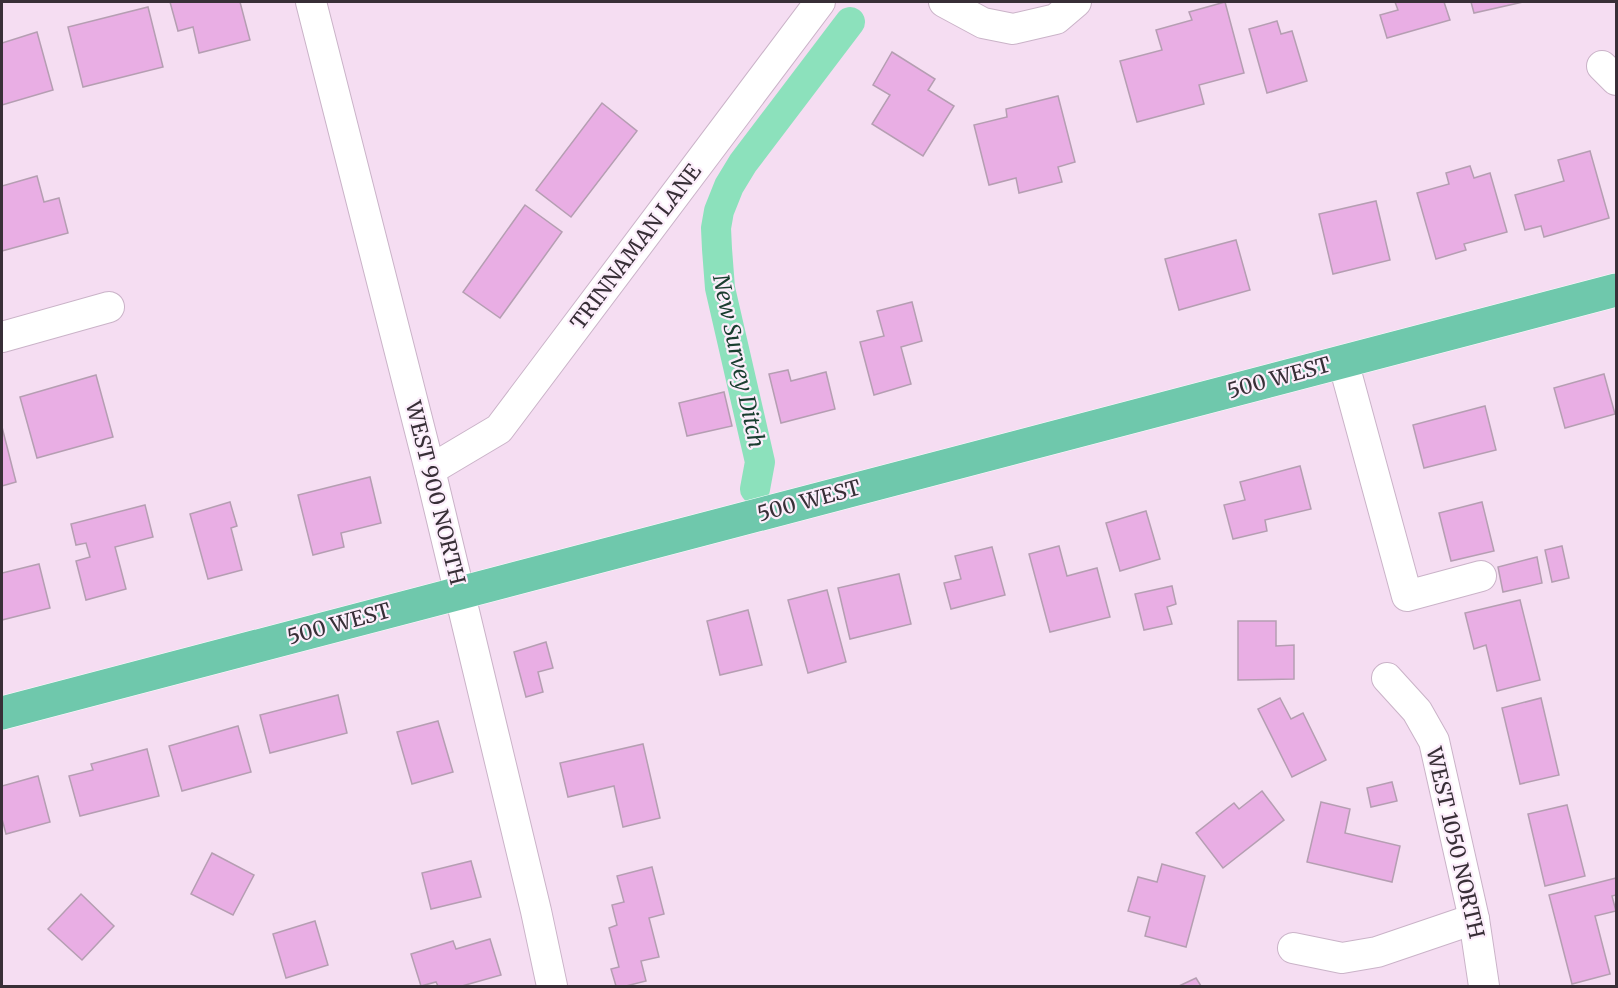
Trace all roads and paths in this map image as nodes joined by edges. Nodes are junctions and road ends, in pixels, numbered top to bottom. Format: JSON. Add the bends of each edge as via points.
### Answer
{"nodes":[{"id":1,"x":311,"y":2,"type":"edge"},
{"id":2,"x":820,"y":2,"type":"edge"},
{"id":3,"x":944,"y":2,"type":"edge"},
{"id":4,"x":1076,"y":2,"type":"edge"},
{"id":5,"x":1617,"y":290,"type":"edge"},
{"id":6,"x":110,"y":307,"type":"dead end"},
{"id":7,"x":2,"y":337,"type":"edge"},
{"id":8,"x":1343,"y":361,"type":"junction"},
{"id":9,"x":430,"y":470,"type":"junction"},
{"id":10,"x":1481,"y":576,"type":"dead end"},
{"id":11,"x":459,"y":592,"type":"junction"},
{"id":12,"x":1387,"y":678,"type":"dead end"},
{"id":13,"x":2,"y":712,"type":"edge"},
{"id":14,"x":1474,"y":919,"type":"junction"},
{"id":15,"x":1293,"y":948,"type":"dead end"},
{"id":16,"x":552,"y":987,"type":"edge"},
{"id":17,"x":1484,"y":987,"type":"edge"}],
"edges":[{"from":1,"to":9,"type":"street","name":"WEST 900 NORTH"},
{"from":2,"to":9,"type":"street","name":"TRINNAMAN LANE","via":[[500,429]]},
{"from":3,"to":4,"type":"street","via":[[983,23],[1013,29],[1056,19]]},
{"from":5,"to":8,"type":"main road","name":"500 WEST"},
{"from":6,"to":7,"type":"street"},
{"from":8,"to":10,"type":"street","via":[[1407,596]]},
{"from":8,"to":11,"type":"main road","name":"500 WEST"},
{"from":9,"to":11,"type":"street","name":"WEST 900 NORTH"},
{"from":11,"to":13,"type":"main road","name":"500 WEST"},
{"from":11,"to":16,"type":"street","name":"WEST 900 NORTH"},
{"from":12,"to":14,"type":"street","name":"WEST 1050 NORTH","via":[[1417,711],[1434,741]]},
{"from":14,"to":15,"type":"street","via":[[1377,952],[1342,958]]},
{"from":14,"to":17,"type":"street","name":"WEST 1050 NORTH"}]}
